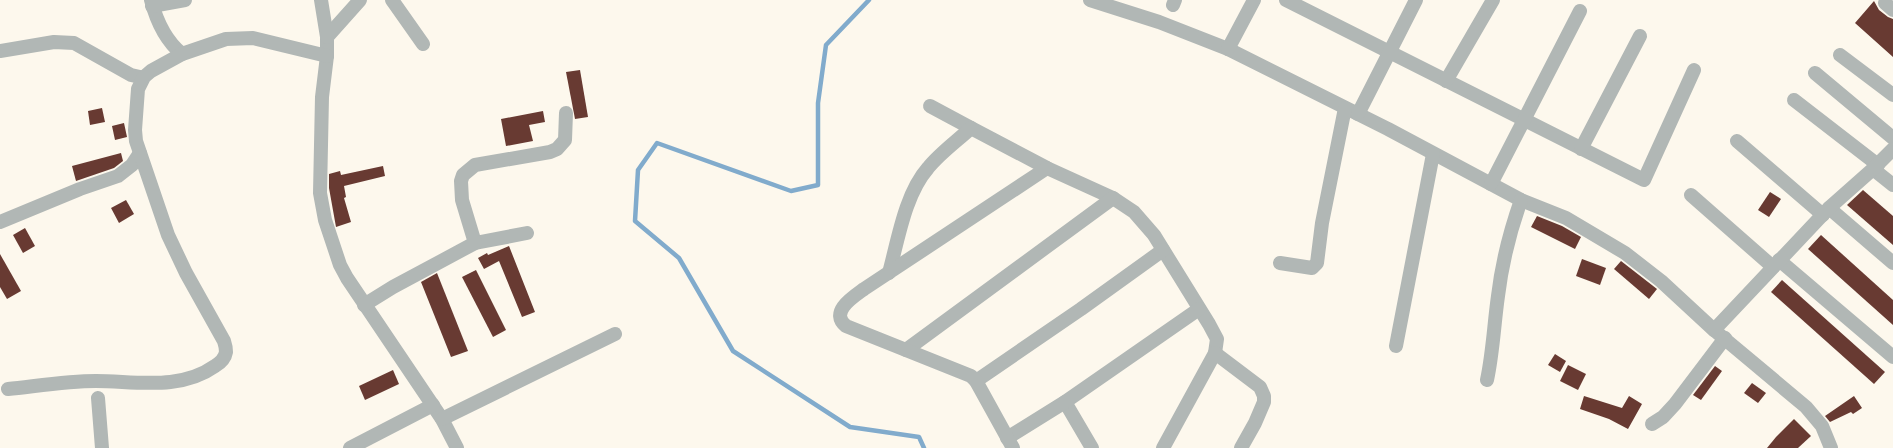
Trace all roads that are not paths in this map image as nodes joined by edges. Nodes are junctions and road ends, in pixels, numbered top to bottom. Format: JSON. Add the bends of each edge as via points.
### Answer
{"nodes":[{"id":1,"x":185,"y":0,"type":"edge"},
{"id":2,"x":321,"y":0,"type":"edge"},
{"id":3,"x":360,"y":0,"type":"edge"},
{"id":4,"x":392,"y":0,"type":"edge"},
{"id":5,"x":1090,"y":0,"type":"edge"},
{"id":6,"x":1254,"y":0,"type":"edge"},
{"id":7,"x":1286,"y":0,"type":"edge"},
{"id":8,"x":1416,"y":0,"type":"edge"},
{"id":9,"x":1493,"y":0,"type":"edge"},
{"id":10,"x":152,"y":3,"type":"edge"},
{"id":11,"x":1580,"y":11,"type":"dead end"},
{"id":12,"x":1640,"y":36,"type":"dead end"},
{"id":13,"x":327,"y":37,"type":"junction"},
{"id":14,"x":423,"y":44,"type":"dead end"},
{"id":15,"x":1228,"y":48,"type":"junction"},
{"id":16,"x":0,"y":52,"type":"edge"},
{"id":17,"x":1389,"y":53,"type":"junction"},
{"id":18,"x":182,"y":54,"type":"junction"},
{"id":19,"x":1840,"y":54,"type":"dead end"},
{"id":20,"x":327,"y":56,"type":"junction"},
{"id":21,"x":1694,"y":70,"type":"dead end"},
{"id":22,"x":1815,"y":73,"type":"dead end"},
{"id":23,"x":142,"y":80,"type":"junction"},
{"id":24,"x":1446,"y":81,"type":"junction"},
{"id":25,"x":1893,"y":95,"type":"edge"},
{"id":26,"x":1794,"y":100,"type":"dead end"},
{"id":27,"x":930,"y":106,"type":"dead end"},
{"id":28,"x":1352,"y":111,"type":"junction"},
{"id":29,"x":566,"y":114,"type":"dead end"},
{"id":30,"x":1524,"y":120,"type":"junction"},
{"id":31,"x":971,"y":128,"type":"junction"},
{"id":32,"x":1893,"y":138,"type":"edge"},
{"id":33,"x":1737,"y":141,"type":"dead end"},
{"id":34,"x":1580,"y":149,"type":"junction"},
{"id":35,"x":1893,"y":149,"type":"edge"},
{"id":36,"x":140,"y":153,"type":"junction"},
{"id":37,"x":1433,"y":154,"type":"junction"},
{"id":38,"x":1875,"y":167,"type":"junction"},
{"id":39,"x":1047,"y":168,"type":"junction"},
{"id":40,"x":1492,"y":184,"type":"junction"},
{"id":41,"x":1893,"y":185,"type":"edge"},
{"id":42,"x":1691,"y":195,"type":"dead end"},
{"id":43,"x":1113,"y":198,"type":"junction"},
{"id":44,"x":1521,"y":200,"type":"junction"},
{"id":45,"x":1826,"y":211,"type":"junction"},
{"id":46,"x":0,"y":222,"type":"edge"},
{"id":47,"x":527,"y":233,"type":"dead end"},
{"id":48,"x":475,"y":243,"type":"junction"},
{"id":49,"x":1162,"y":250,"type":"junction"},
{"id":50,"x":1893,"y":262,"type":"edge"},
{"id":51,"x":1280,"y":263,"type":"dead end"},
{"id":52,"x":1776,"y":264,"type":"junction"},
{"id":53,"x":889,"y":273,"type":"junction"},
{"id":54,"x":364,"y":305,"type":"junction"},
{"id":55,"x":1199,"y":309,"type":"junction"},
{"id":56,"x":615,"y":334,"type":"dead end"},
{"id":57,"x":1720,"y":334,"type":"junction"},
{"id":58,"x":1396,"y":346,"type":"dead end"},
{"id":59,"x":906,"y":350,"type":"junction"},
{"id":60,"x":1215,"y":353,"type":"junction"},
{"id":61,"x":1893,"y":357,"type":"edge"},
{"id":62,"x":1487,"y":380,"type":"dead end"},
{"id":63,"x":976,"y":381,"type":"junction"},
{"id":64,"x":8,"y":389,"type":"dead end"},
{"id":65,"x":98,"y":398,"type":"dead end"},
{"id":66,"x":1064,"y":402,"type":"junction"},
{"id":67,"x":433,"y":405,"type":"junction"},
{"id":68,"x":442,"y":419,"type":"junction"},
{"id":69,"x":1652,"y":424,"type":"dead end"},
{"id":70,"x":1010,"y":443,"type":"edge"},
{"id":71,"x":102,"y":448,"type":"edge"},
{"id":72,"x":350,"y":448,"type":"edge"},
{"id":73,"x":457,"y":448,"type":"edge"},
{"id":74,"x":1092,"y":448,"type":"edge"},
{"id":75,"x":1164,"y":448,"type":"edge"},
{"id":76,"x":1241,"y":448,"type":"edge"},
{"id":77,"x":1831,"y":448,"type":"edge"}],
"edges":[{"from":1,"to":10,"type":"street"},
{"from":2,"to":13,"type":"street"},
{"from":3,"to":13,"type":"street"},
{"from":4,"to":14,"type":"street"},
{"from":5,"to":15,"type":"street"},
{"from":6,"to":15,"type":"street"},
{"from":7,"to":17,"type":"street"},
{"from":8,"to":17,"type":"street"},
{"from":9,"to":24,"type":"street"},
{"from":10,"to":18,"type":"street","via":[[165,33]]},
{"from":11,"to":30,"type":"street"},
{"from":12,"to":34,"type":"street"},
{"from":13,"to":20,"type":"street"},
{"from":15,"to":28,"type":"street"},
{"from":16,"to":23,"type":"street","via":[[54,42],[74,43]]},
{"from":17,"to":24,"type":"street"},
{"from":17,"to":28,"type":"street"},
{"from":18,"to":20,"type":"street","via":[[211,43],[243,37]]},
{"from":18,"to":23,"type":"street","via":[[151,71]]},
{"from":19,"to":25,"type":"street"},
{"from":20,"to":54,"type":"street","via":[[322,97],[320,193],[340,265]]},
{"from":21,"to":34,"type":"street","via":[[1644,180]]},
{"from":22,"to":32,"type":"street"},
{"from":23,"to":36,"type":"street","via":[[138,89],[135,130]]},
{"from":24,"to":30,"type":"street"},
{"from":26,"to":38,"type":"street"},
{"from":27,"to":31,"type":"street"},
{"from":28,"to":37,"type":"street"},
{"from":28,"to":51,"type":"street","via":[[1322,223],[1317,263],[1312,268]]},
{"from":29,"to":48,"type":"street","via":[[566,140],[556,149],[475,165],[463,175],[462,200]]},
{"from":30,"to":34,"type":"street"},
{"from":30,"to":40,"type":"street"},
{"from":31,"to":39,"type":"street"},
{"from":31,"to":53,"type":"street","via":[[936,159],[918,182]]},
{"from":33,"to":45,"type":"street"},
{"from":35,"to":38,"type":"street"},
{"from":36,"to":46,"type":"street","via":[[132,165],[118,176]]},
{"from":36,"to":64,"type":"street","via":[[176,255],[224,340],[226,352],[223,359],[213,368],[178,381],[94,381]]},
{"from":37,"to":40,"type":"street"},
{"from":37,"to":58,"type":"street"},
{"from":38,"to":41,"type":"street"},
{"from":38,"to":45,"type":"street"},
{"from":39,"to":43,"type":"street"},
{"from":39,"to":53,"type":"street"},
{"from":40,"to":44,"type":"street"},
{"from":42,"to":52,"type":"street"},
{"from":43,"to":49,"type":"street","via":[[1134,212]]},
{"from":43,"to":59,"type":"street"},
{"from":44,"to":57,"type":"street","via":[[1566,218],[1625,252]]},
{"from":44,"to":62,"type":"street","via":[[1503,266]]},
{"from":45,"to":50,"type":"street"},
{"from":45,"to":52,"type":"street"},
{"from":47,"to":48,"type":"street"},
{"from":48,"to":54,"type":"street"},
{"from":49,"to":55,"type":"street"},
{"from":49,"to":63,"type":"street"},
{"from":52,"to":57,"type":"street"},
{"from":52,"to":61,"type":"street"},
{"from":53,"to":59,"type":"street","via":[[844,304],[841,319],[846,326]]},
{"from":54,"to":67,"type":"street"},
{"from":55,"to":60,"type":"street","via":[[1216,339]]},
{"from":55,"to":66,"type":"street"},
{"from":56,"to":68,"type":"street"},
{"from":57,"to":69,"type":"street","via":[[1675,404]]},
{"from":57,"to":77,"type":"street","via":[[1806,407],[1822,426]]},
{"from":59,"to":63,"type":"street","via":[[962,372]]},
{"from":60,"to":75,"type":"street"},
{"from":60,"to":76,"type":"street","via":[[1260,387],[1264,396],[1258,416]]},
{"from":63,"to":70,"type":"street"},
{"from":65,"to":71,"type":"street"},
{"from":66,"to":70,"type":"street"},
{"from":66,"to":74,"type":"street"},
{"from":67,"to":68,"type":"street"},
{"from":67,"to":72,"type":"street"},
{"from":68,"to":73,"type":"street"}]}
